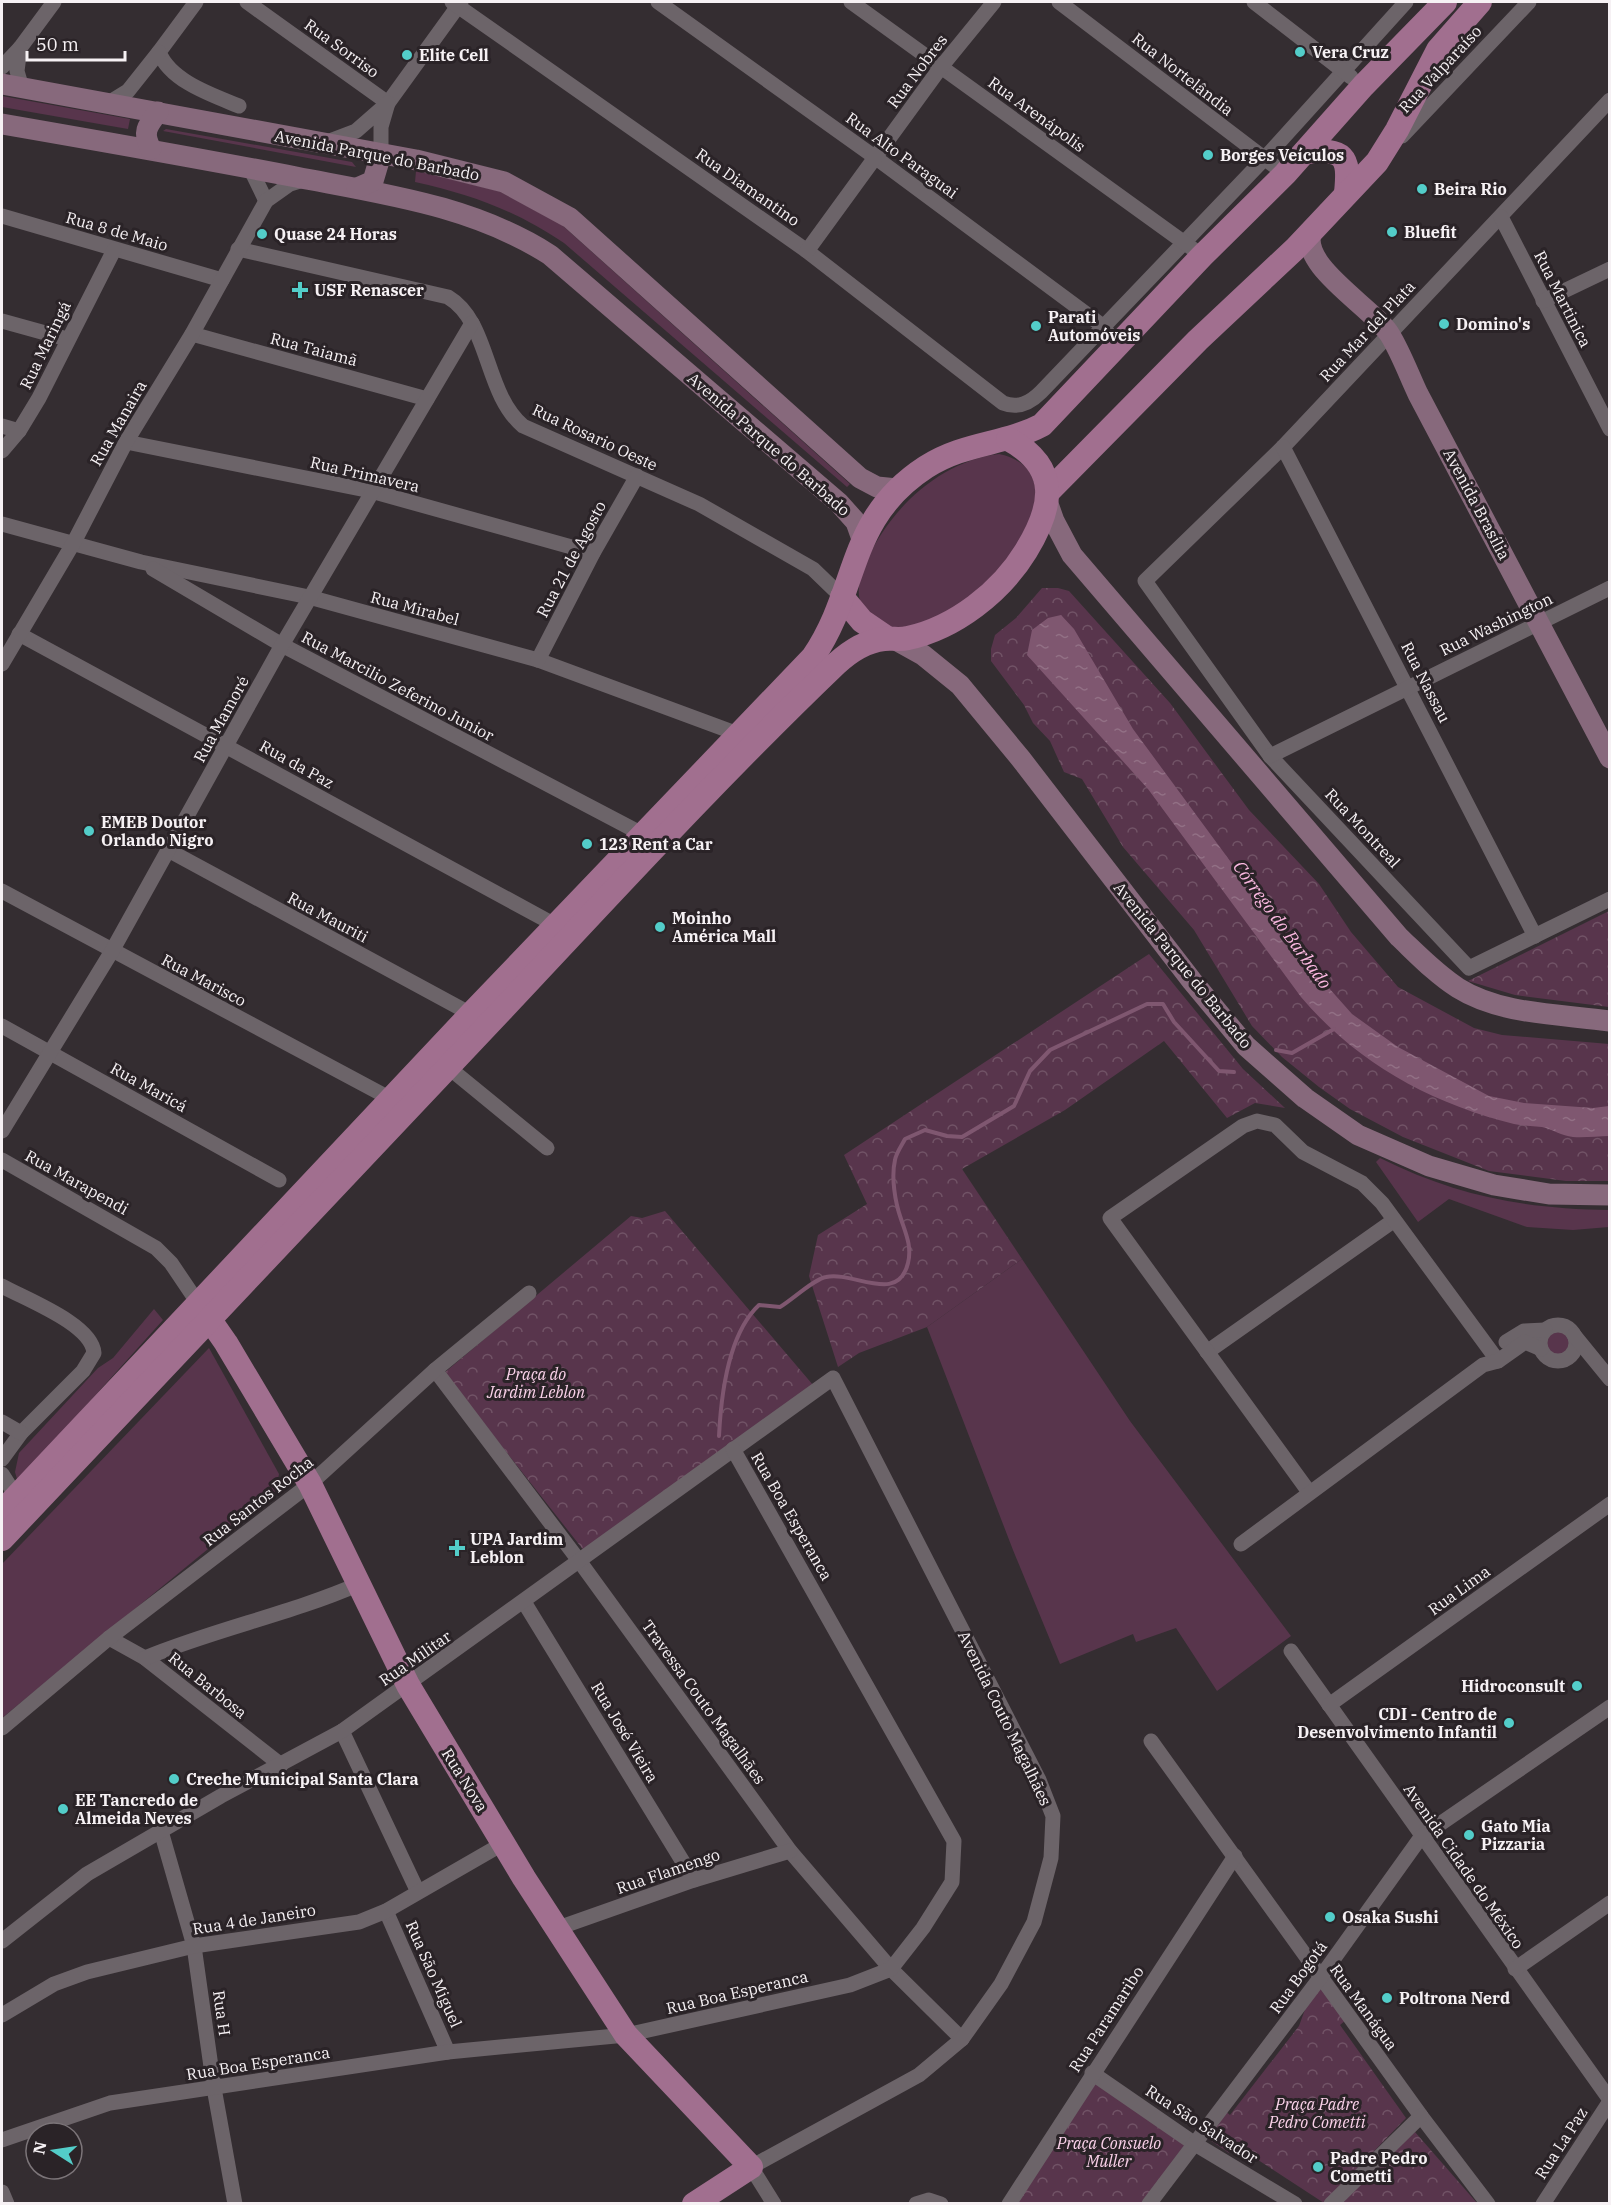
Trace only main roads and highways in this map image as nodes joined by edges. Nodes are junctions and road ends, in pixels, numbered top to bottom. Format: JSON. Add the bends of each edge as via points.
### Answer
{"nodes":[{"id":1,"x":1445,"y":2,"type":"edge"},
{"id":2,"x":1480,"y":2,"type":"edge"},
{"id":3,"x":12,"y":86,"type":"edge"},
{"id":4,"x":153,"y":111,"type":"junction"},
{"id":5,"x":2,"y":124,"type":"edge"},
{"id":6,"x":151,"y":149,"type":"junction"},
{"id":7,"x":1305,"y":152,"type":"junction"},
{"id":8,"x":381,"y":154,"type":"junction"},
{"id":9,"x":357,"y":188,"type":"junction"},
{"id":10,"x":1346,"y":193,"type":"junction"},
{"id":11,"x":1312,"y":231,"type":"junction"},
{"id":12,"x":1281,"y":262,"type":"junction"},
{"id":13,"x":1322,"y":267,"type":"junction"},
{"id":14,"x":1008,"y":439,"type":"junction"},
{"id":15,"x":897,"y":489,"type":"junction"},
{"id":16,"x":1049,"y":497,"type":"junction"},
{"id":17,"x":862,"y":539,"type":"junction"},
{"id":18,"x":842,"y":597,"type":"junction"},
{"id":19,"x":891,"y":639,"type":"junction"},
{"id":20,"x":1610,"y":758,"type":"edge"},
{"id":21,"x":1610,"y":1021,"type":"edge"},
{"id":22,"x":1610,"y":1196,"type":"edge"},
{"id":23,"x":204,"y":1311,"type":"junction"},
{"id":24,"x":9,"y":1504,"type":"edge"},
{"id":25,"x":2,"y":1539,"type":"edge"},
{"id":26,"x":751,"y":2167,"type":"joint"},
{"id":27,"x":694,"y":2204,"type":"edge"}],
"edges":[{"from":1,"to":7,"type":"main road","via":[[1354,79]]},
{"from":2,"to":10,"type":"main road","via":[[1438,50],[1377,162]]},
{"from":3,"to":4,"type":"main road","name":"Avenida Parque do Barbado"},
{"from":4,"to":6,"type":"main road","via":[[145,133]]},
{"from":4,"to":8,"type":"main road","name":"Avenida Parque do Barbado"},
{"from":5,"to":6,"type":"main road","name":"Avenida Parque do Barbado"},
{"from":6,"to":9,"type":"main road","name":"Avenida Parque do Barbado"},
{"from":7,"to":10,"type":"main road","via":[[1328,150],[1340,154],[1348,171]]},
{"from":7,"to":14,"type":"main road","via":[[1285,174],[1193,250],[1112,336],[1042,425]]},
{"from":8,"to":9,"type":"main road","via":[[373,181]]},
{"from":8,"to":15,"type":"main road","name":"Avenida Parque do Barbado","via":[[466,170],[504,182],[570,218],[856,474],[877,488]]},
{"from":9,"to":17,"type":"main road","name":"Avenida Parque do Barbado","via":[[478,218],[507,229],[550,255],[839,503],[856,522]]},
{"from":10,"to":11,"type":"main road"},
{"from":11,"to":12,"type":"main road"},
{"from":11,"to":13,"type":"main road","name":"Avenida Brasília","via":[[1311,249]]},
{"from":12,"to":13,"type":"main road","name":"Avenida Brasília","via":[[1299,258]]},
{"from":12,"to":16,"type":"main road","via":[[1198,340]]},
{"from":13,"to":20,"type":"main road","name":"Avenida Brasília","via":[[1389,333]]},
{"from":14,"to":15,"type":"main road","via":[[959,450],[927,466]]},
{"from":14,"to":16,"type":"main road","via":[[1023,447],[1038,465]]},
{"from":15,"to":17,"type":"main road"},
{"from":16,"to":19,"type":"main road","via":[[1025,553],[986,597],[960,617],[929,633]]},
{"from":16,"to":21,"type":"main road","via":[[1054,521],[1072,555],[1399,937],[1432,970],[1483,1000]]},
{"from":17,"to":18,"type":"main road"},
{"from":18,"to":19,"type":"main road","via":[[862,621]]},
{"from":18,"to":23,"type":"main road","via":[[813,657],[391,1099]]},
{"from":19,"to":22,"type":"main road","name":"Avenida Parque do Barbado","via":[[930,660],[960,686],[1246,1046],[1305,1098],[1358,1135],[1440,1170],[1494,1185],[1550,1194]]},
{"from":19,"to":23,"type":"main road","via":[[854,650],[840,661],[705,796],[448,1067]]},
{"from":23,"to":24,"type":"main road"},
{"from":23,"to":25,"type":"main road"},
{"from":23,"to":26,"type":"main road","name":"Rua Nova","via":[[310,1485],[408,1685],[558,1929],[626,2035]]},
{"from":26,"to":27,"type":"main road","name":"Avenida Couto Magalhães"}]}
